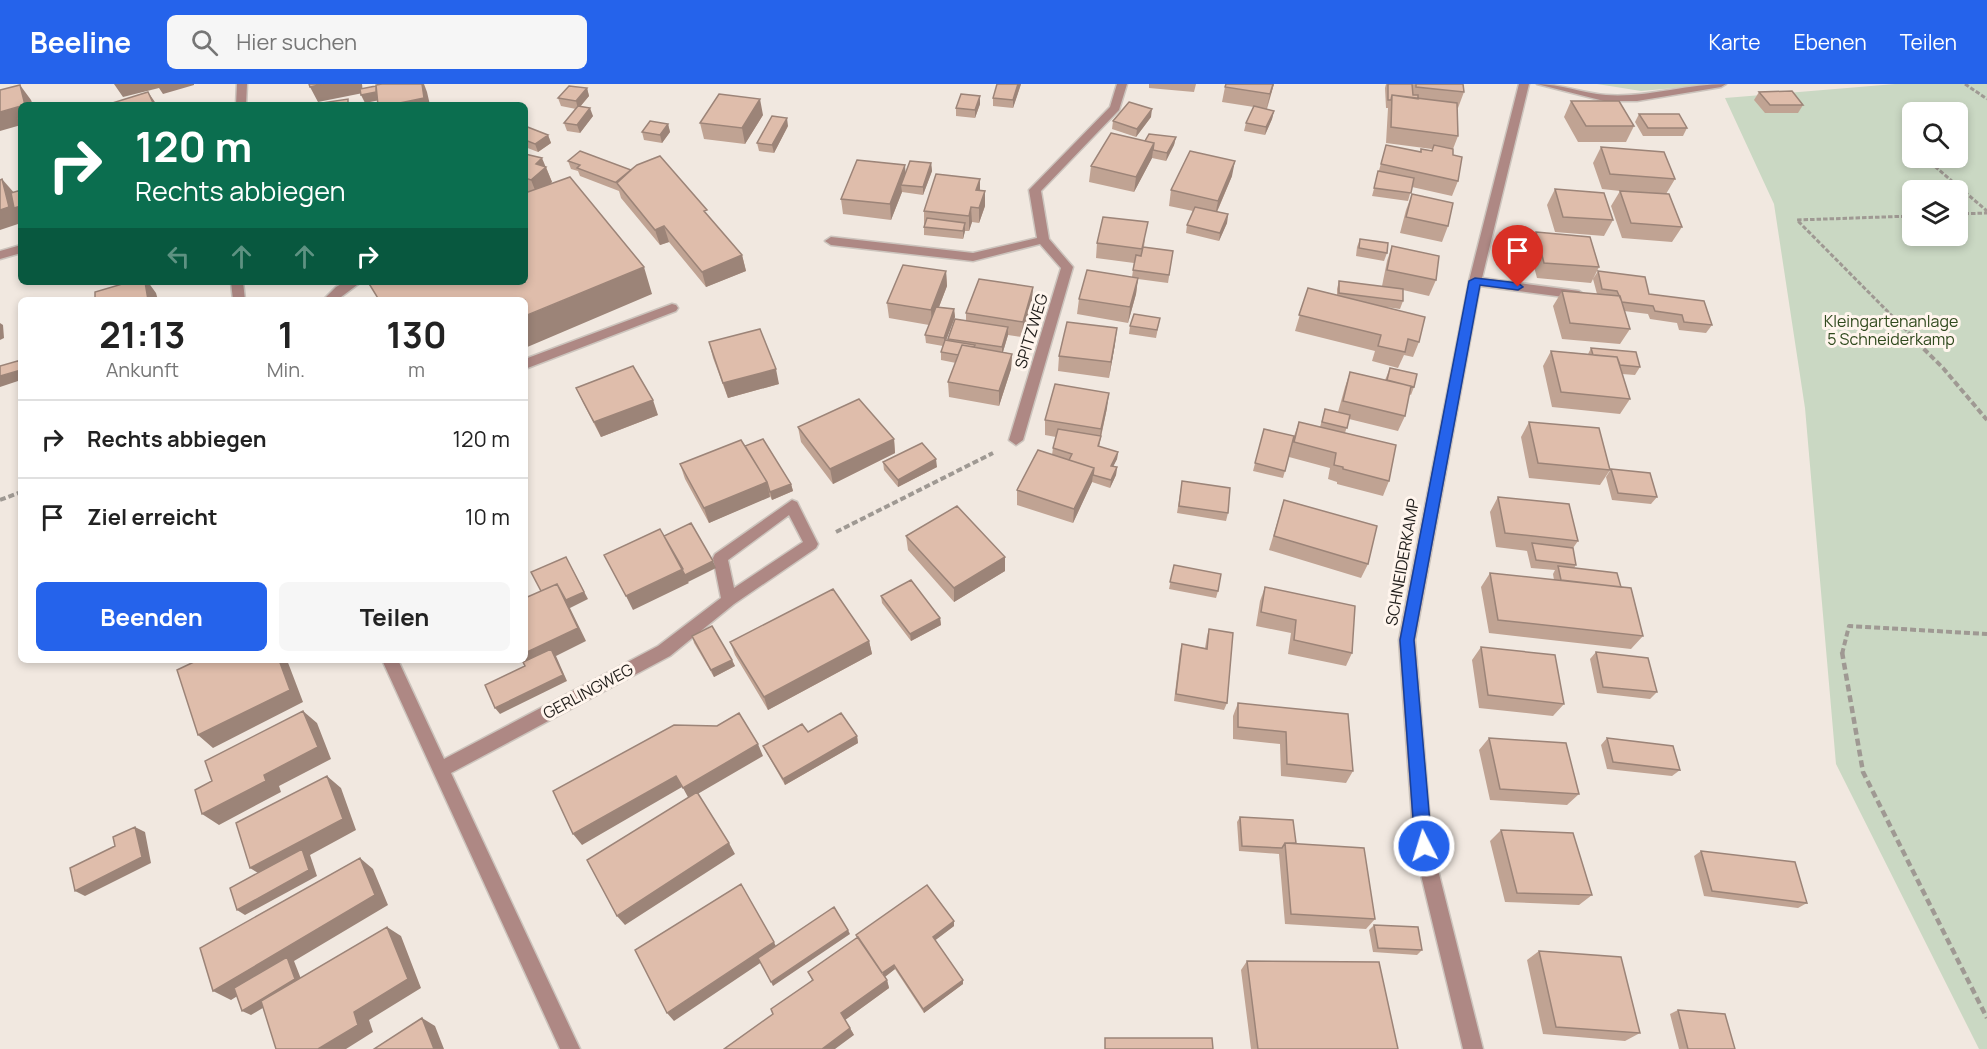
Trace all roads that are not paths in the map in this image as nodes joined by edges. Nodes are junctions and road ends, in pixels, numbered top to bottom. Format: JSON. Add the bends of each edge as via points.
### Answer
{"nodes":[{"id":1,"x":242,"y":84,"type":"edge"},
{"id":2,"x":1122,"y":84,"type":"edge"},
{"id":3,"x":1524,"y":84,"type":"edge"},
{"id":4,"x":1542,"y":84,"type":"edge"},
{"id":5,"x":1721,"y":84,"type":"edge"},
{"id":6,"x":241,"y":102,"type":"edge"},
{"id":7,"x":1042,"y":240,"type":"junction"},
{"id":8,"x":831,"y":241,"type":"dead end"},
{"id":9,"x":18,"y":250,"type":"edge"},
{"id":10,"x":0,"y":255,"type":"edge"},
{"id":11,"x":1475,"y":281,"type":"junction"},
{"id":12,"x":349,"y":285,"type":"edge"},
{"id":13,"x":1582,"y":295,"type":"edge"},
{"id":14,"x":332,"y":297,"type":"edge"},
{"id":15,"x":672,"y":308,"type":"dead end"},
{"id":16,"x":528,"y":363,"type":"edge"},
{"id":17,"x":1016,"y":440,"type":"road end"},
{"id":18,"x":729,"y":600,"type":"junction"},
{"id":19,"x":391,"y":663,"type":"edge"},
{"id":20,"x":440,"y":770,"type":"junction"},
{"id":21,"x":570,"y":1049,"type":"edge"},
{"id":22,"x":1473,"y":1049,"type":"edge"}],
"edges":[{"from":1,"to":6,"type":"street"},
{"from":2,"to":7,"type":"street","via":[[1116,108],[1035,190]]},
{"from":3,"to":11,"type":"street","name":"SCHNEIDERKAMP"},
{"from":4,"to":5,"type":"street","via":[[1604,98],[1637,98]]},
{"from":7,"to":8,"type":"street","via":[[973,257]]},
{"from":7,"to":17,"type":"street","name":"SPITZWEG","via":[[1067,267]]},
{"from":9,"to":10,"type":"street"},
{"from":11,"to":13,"type":"street"},
{"from":11,"to":22,"type":"street","name":"SCHNEIDERKAMP","via":[[1407,640],[1424,846]]},
{"from":12,"to":14,"type":"street"},
{"from":15,"to":16,"type":"street"},
{"from":18,"to":18,"type":"street","name":"GERLINGWEG","via":[[811,544],[792,506],[720,558]]},
{"from":18,"to":20,"type":"street","name":"GERLINGWEG","via":[[664,651]]},
{"from":19,"to":20,"type":"street"},
{"from":20,"to":21,"type":"street"}]}
